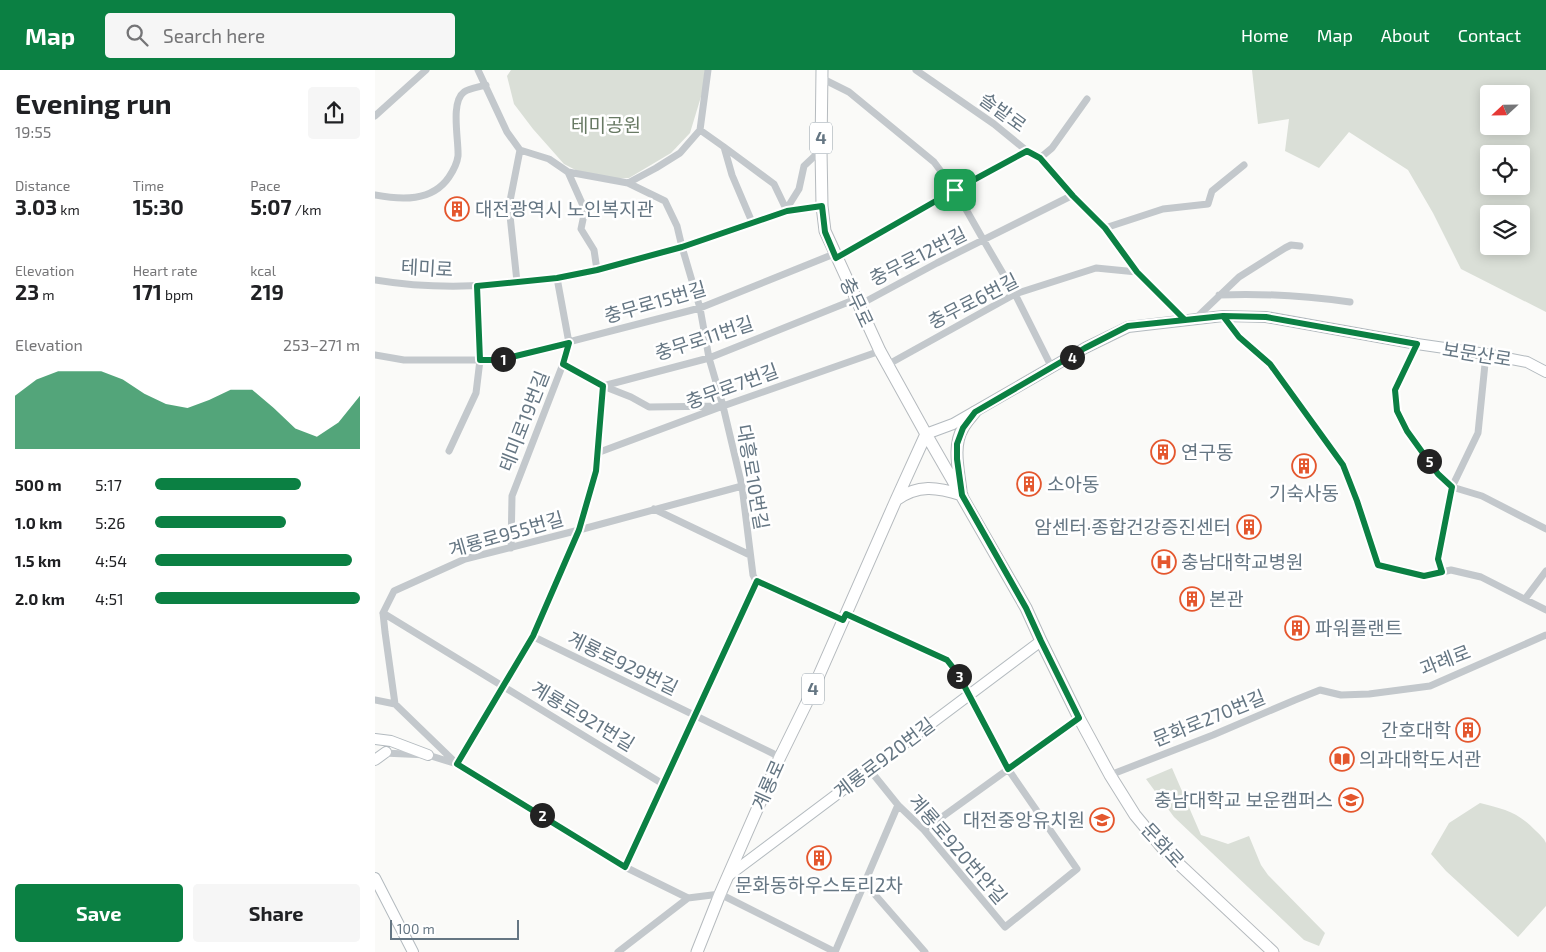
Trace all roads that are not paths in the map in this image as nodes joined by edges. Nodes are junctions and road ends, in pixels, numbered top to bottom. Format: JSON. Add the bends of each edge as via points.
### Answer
{"nodes":[{"id":1,"x":426,"y":70,"type":"edge"},
{"id":2,"x":479,"y":70,"type":"edge"},
{"id":3,"x":708,"y":70,"type":"edge"},
{"id":4,"x":916,"y":70,"type":"edge"},
{"id":5,"x":821,"y":74,"type":"edge"},
{"id":6,"x":486,"y":85,"type":"junction"},
{"id":7,"x":1087,"y":99,"type":"dead end"},
{"id":8,"x":375,"y":116,"type":"edge"},
{"id":9,"x":700,"y":130,"type":"junction"},
{"id":10,"x":724,"y":146,"type":"junction"},
{"id":11,"x":520,"y":150,"type":"junction"},
{"id":12,"x":821,"y":150,"type":"junction"},
{"id":13,"x":1027,"y":151,"type":"junction"},
{"id":14,"x":1040,"y":158,"type":"junction"},
{"id":15,"x":1244,"y":165,"type":"dead end"},
{"id":16,"x":568,"y":172,"type":"junction"},
{"id":17,"x":627,"y":183,"type":"junction"},
{"id":18,"x":955,"y":190,"type":"junction"},
{"id":19,"x":375,"y":195,"type":"edge"},
{"id":20,"x":1073,"y":196,"type":"junction"},
{"id":21,"x":822,"y":206,"type":"junction"},
{"id":22,"x":787,"y":211,"type":"junction"},
{"id":23,"x":752,"y":222,"type":"junction"},
{"id":24,"x":1105,"y":228,"type":"junction"},
{"id":25,"x":984,"y":241,"type":"junction"},
{"id":26,"x":1300,"y":246,"type":"dead end"},
{"id":27,"x":682,"y":247,"type":"junction"},
{"id":28,"x":835,"y":256,"type":"junction"},
{"id":29,"x":597,"y":270,"type":"junction"},
{"id":30,"x":1137,"y":272,"type":"junction"},
{"id":31,"x":557,"y":278,"type":"junction"},
{"id":32,"x":375,"y":280,"type":"edge"},
{"id":33,"x":517,"y":282,"type":"junction"},
{"id":34,"x":477,"y":286,"type":"junction"},
{"id":35,"x":1015,"y":294,"type":"junction"},
{"id":36,"x":1219,"y":296,"type":"junction"},
{"id":37,"x":857,"y":302,"type":"junction"},
{"id":38,"x":1350,"y":302,"type":"dead end"},
{"id":39,"x":699,"y":308,"type":"junction"},
{"id":40,"x":1223,"y":316,"type":"junction"},
{"id":41,"x":1190,"y":320,"type":"junction"},
{"id":42,"x":569,"y":343,"type":"junction"},
{"id":43,"x":1417,"y":344,"type":"junction"},
{"id":44,"x":880,"y":351,"type":"junction"},
{"id":45,"x":1486,"y":354,"type":"junction"},
{"id":46,"x":375,"y":355,"type":"edge"},
{"id":47,"x":709,"y":358,"type":"junction"},
{"id":48,"x":480,"y":360,"type":"junction"},
{"id":49,"x":563,"y":364,"type":"junction"},
{"id":50,"x":887,"y":366,"type":"junction"},
{"id":51,"x":1052,"y":368,"type":"junction"},
{"id":52,"x":1546,"y":372,"type":"edge"},
{"id":53,"x":603,"y":386,"type":"junction"},
{"id":54,"x":723,"y":406,"type":"junction"},
{"id":55,"x":975,"y":412,"type":"junction"},
{"id":56,"x":926,"y":434,"type":"junction"},
{"id":57,"x":449,"y":451,"type":"dead end"},
{"id":58,"x":597,"y":453,"type":"junction"},
{"id":59,"x":742,"y":486,"type":"junction"},
{"id":60,"x":1452,"y":487,"type":"junction"},
{"id":61,"x":962,"y":495,"type":"junction"},
{"id":62,"x":896,"y":500,"type":"junction"},
{"id":63,"x":654,"y":509,"type":"junction"},
{"id":64,"x":1546,"y":529,"type":"edge"},
{"id":65,"x":579,"y":530,"type":"junction"},
{"id":66,"x":511,"y":548,"type":"junction"},
{"id":67,"x":750,"y":555,"type":"junction"},
{"id":68,"x":1442,"y":572,"type":"junction"},
{"id":69,"x":1546,"y":572,"type":"edge"},
{"id":70,"x":757,"y":581,"type":"junction"},
{"id":71,"x":1525,"y":599,"type":"junction"},
{"id":72,"x":1546,"y":610,"type":"edge"},
{"id":73,"x":383,"y":613,"type":"junction"},
{"id":74,"x":844,"y":617,"type":"junction"},
{"id":75,"x":1546,"y":635,"type":"edge"},
{"id":76,"x":533,"y":636,"type":"junction"},
{"id":77,"x":1041,"y":641,"type":"junction"},
{"id":78,"x":503,"y":687,"type":"junction"},
{"id":79,"x":1320,"y":690,"type":"joint"},
{"id":80,"x":968,"y":694,"type":"junction"},
{"id":81,"x":375,"y":700,"type":"edge"},
{"id":82,"x":395,"y":704,"type":"junction"},
{"id":83,"x":695,"y":716,"type":"junction"},
{"id":84,"x":1079,"y":718,"type":"junction"},
{"id":85,"x":375,"y":739,"type":"edge"},
{"id":86,"x":386,"y":752,"type":"junction"},
{"id":87,"x":375,"y":754,"type":"edge"},
{"id":88,"x":428,"y":755,"type":"junction"},
{"id":89,"x":780,"y":757,"type":"junction"},
{"id":90,"x":375,"y":760,"type":"edge"},
{"id":91,"x":457,"y":764,"type":"junction"},
{"id":92,"x":869,"y":769,"type":"junction"},
{"id":93,"x":1008,"y":769,"type":"junction"},
{"id":94,"x":1110,"y":775,"type":"junction"},
{"id":95,"x":663,"y":784,"type":"junction"},
{"id":96,"x":898,"y":805,"type":"junction"},
{"id":97,"x":924,"y":830,"type":"junction"},
{"id":98,"x":625,"y":867,"type":"junction"},
{"id":99,"x":728,"y":876,"type":"junction"},
{"id":100,"x":375,"y":878,"type":"edge"},
{"id":101,"x":864,"y":882,"type":"junction"},
{"id":102,"x":721,"y":894,"type":"junction"},
{"id":103,"x":689,"y":898,"type":"junction"},
{"id":104,"x":413,"y":952,"type":"edge"},
{"id":105,"x":618,"y":952,"type":"edge"},
{"id":106,"x":697,"y":952,"type":"edge"},
{"id":107,"x":835,"y":952,"type":"edge"},
{"id":108,"x":925,"y":952,"type":"edge"},
{"id":109,"x":1273,"y":952,"type":"edge"}],
"edges":[{"from":1,"to":8,"type":"street"},
{"from":2,"to":6,"type":"street"},
{"from":3,"to":9,"type":"street"},
{"from":4,"to":13,"type":"street","name":"솔밭로"},
{"from":5,"to":12,"type":"main road","name":"충무로","number":"4"},
{"from":5,"to":18,"type":"street","via":[[849,92],[934,162]]},
{"from":6,"to":11,"type":"street","via":[[507,132]]},
{"from":6,"to":19,"type":"street","via":[[464,92],[458,99],[458,157],[446,182],[437,190],[414,199]]},
{"from":7,"to":14,"type":"street","via":[[1052,148]]},
{"from":9,"to":10,"type":"street"},
{"from":9,"to":17,"type":"street","via":[[679,153]]},
{"from":10,"to":22,"type":"street","via":[[774,184]]},
{"from":10,"to":23,"type":"street","via":[[731,175]]},
{"from":11,"to":16,"type":"street","via":[[549,159]]},
{"from":11,"to":33,"type":"street","via":[[509,206]]},
{"from":12,"to":21,"type":"main road","name":"충무로","number":"4"},
{"from":12,"to":22,"type":"street","via":[[804,166],[799,189]]},
{"from":13,"to":14,"type":"street","name":"솔밭로"},
{"from":13,"to":18,"type":"street","name":"충무로15번길"},
{"from":14,"to":20,"type":"street","name":"솔밭로"},
{"from":15,"to":24,"type":"street","via":[[1212,191],[1208,204],[1163,209]]},
{"from":16,"to":17,"type":"street","name":"대흥로10번길"},
{"from":16,"to":29,"type":"street","via":[[585,210],[581,230],[594,250]]},
{"from":17,"to":27,"type":"street","name":"대흥로10번길","via":[[665,201],[677,226]]},
{"from":18,"to":25,"type":"street"},
{"from":18,"to":28,"type":"street","name":"충무로15번길"},
{"from":20,"to":24,"type":"street","name":"솔밭로"},
{"from":20,"to":25,"type":"street","name":"충무로12번길"},
{"from":21,"to":22,"type":"street","name":"테미로"},
{"from":21,"to":28,"type":"main road","name":"충무로","number":"4","via":[[825,232]]},
{"from":22,"to":23,"type":"street","name":"테미로"},
{"from":23,"to":27,"type":"street","name":"테미로"},
{"from":24,"to":30,"type":"street","name":"솔밭로"},
{"from":25,"to":35,"type":"street"},
{"from":25,"to":37,"type":"street","name":"충무로12번길"},
{"from":26,"to":36,"type":"street","via":[[1285,248],[1239,277]]},
{"from":27,"to":29,"type":"street","name":"테미로"},
{"from":27,"to":39,"type":"street","name":"대흥로10번길"},
{"from":28,"to":37,"type":"main road","name":"충무로","number":"4"},
{"from":28,"to":39,"type":"street","name":"충무로15번길"},
{"from":29,"to":31,"type":"street","name":"테미로"},
{"from":30,"to":35,"type":"street","name":"충무로6번길","via":[[1096,268]]},
{"from":30,"to":41,"type":"street","name":"솔밭로"},
{"from":31,"to":33,"type":"street","name":"테미로"},
{"from":31,"to":42,"type":"street","name":"테미로19번길"},
{"from":32,"to":34,"type":"street","name":"테미로","via":[[439,287]]},
{"from":33,"to":34,"type":"street","name":"테미로"},
{"from":34,"to":48,"type":"street","name":"테미로"},
{"from":35,"to":50,"type":"street","name":"충무로6번길"},
{"from":35,"to":51,"type":"street"},
{"from":36,"to":38,"type":"street","via":[[1251,294]]},
{"from":36,"to":41,"type":"street"},
{"from":37,"to":44,"type":"main road","name":"충무로","number":"4"},
{"from":37,"to":47,"type":"street","name":"충무로11번길"},
{"from":39,"to":42,"type":"street","name":"충무로15번길"},
{"from":39,"to":47,"type":"street","name":"대흥로10번길"},
{"from":40,"to":41,"type":"main road","name":"보문산로"},
{"from":40,"to":43,"type":"main road","name":"보문산로","via":[[1266,317]]},
{"from":40,"to":68,"type":"street","via":[[1239,337],[1270,364],[1343,465],[1378,565],[1424,576]]},
{"from":41,"to":51,"type":"main road","name":"보문산로","via":[[1128,326]]},
{"from":42,"to":48,"type":"street","name":"충무로15번길","via":[[499,360]]},
{"from":42,"to":49,"type":"street","name":"테미로19번길"},
{"from":43,"to":45,"type":"main road","name":"보문산로"},
{"from":43,"to":60,"type":"street","via":[[1395,390],[1397,411],[1407,431],[1438,474]]},
{"from":44,"to":50,"type":"main road","name":"충무로","number":"4"},
{"from":44,"to":54,"type":"street","name":"충무로7번길"},
{"from":45,"to":52,"type":"main road","name":"보문산로","via":[[1527,362]]},
{"from":45,"to":60,"type":"street","via":[[1478,432]]},
{"from":46,"to":48,"type":"street","name":"충무로15번길","via":[[404,360]]},
{"from":47,"to":53,"type":"street","name":"충무로11번길"},
{"from":47,"to":54,"type":"street","name":"대흥로10번길"},
{"from":48,"to":57,"type":"street","via":[[476,393]]},
{"from":49,"to":53,"type":"street"},
{"from":49,"to":66,"type":"street","name":"테미로19번길","via":[[512,496]]},
{"from":50,"to":56,"type":"main road","name":"충무로","number":"4"},
{"from":51,"to":55,"type":"main road","name":"보문산로"},
{"from":53,"to":54,"type":"street","name":"대흥로10번길","via":[[631,396],[649,407]]},
{"from":53,"to":58,"type":"street"},
{"from":54,"to":58,"type":"street","name":"충무로7번길"},
{"from":54,"to":59,"type":"street","name":"대흥로10번길"},
{"from":55,"to":56,"type":"main road","name":"보문산로"},
{"from":55,"to":61,"type":"main road","via":[[963,428],[957,444]]},
{"from":56,"to":61,"type":"main road","name":"문화로"},
{"from":56,"to":62,"type":"main road","name":"계룡로","number":"4"},
{"from":58,"to":65,"type":"street","via":[[596,471]]},
{"from":59,"to":63,"type":"street","name":"계룡로955번길"},
{"from":59,"to":67,"type":"street","name":"대흥로10번길"},
{"from":60,"to":64,"type":"street","via":[[1482,496]]},
{"from":60,"to":68,"type":"street","via":[[1438,559]]},
{"from":61,"to":62,"type":"main road","via":[[930,488],[905,493]]},
{"from":61,"to":77,"type":"main road","name":"문화로","via":[[1026,608]]},
{"from":62,"to":74,"type":"main road","name":"계룡로","number":"4"},
{"from":63,"to":65,"type":"street","name":"계룡로955번길"},
{"from":63,"to":67,"type":"street","name":"대흥로10번길"},
{"from":65,"to":66,"type":"street","name":"계룡로955번길"},
{"from":65,"to":76,"type":"street"},
{"from":66,"to":73,"type":"street","name":"계룡로955번길","via":[[465,559],[394,591]]},
{"from":67,"to":70,"type":"street","name":"대흥로10번길"},
{"from":68,"to":71,"type":"street","via":[[1451,570],[1481,577]]},
{"from":69,"to":71,"type":"street"},
{"from":70,"to":74,"type":"street"},
{"from":70,"to":83,"type":"street"},
{"from":71,"to":72,"type":"street"},
{"from":73,"to":78,"type":"street","name":"계룡로921번길"},
{"from":73,"to":82,"type":"street"},
{"from":74,"to":80,"type":"street","name":"계룡로920번안길","via":[[947,660]]},
{"from":74,"to":89,"type":"main road","name":"계룡로","number":"4"},
{"from":75,"to":79,"type":"street","name":"과례로","via":[[1430,686],[1369,694],[1341,695]]},
{"from":76,"to":78,"type":"street"},
{"from":76,"to":83,"type":"street","name":"계룡로929번길"},
{"from":77,"to":80,"type":"main road","name":"계룡로920번길"},
{"from":77,"to":84,"type":"main road","name":"문화로"},
{"from":78,"to":91,"type":"street"},
{"from":78,"to":95,"type":"street","name":"계룡로921번길"},
{"from":79,"to":94,"type":"street","name":"문화로270번길"},
{"from":80,"to":92,"type":"main road","name":"계룡로920번길"},
{"from":80,"to":93,"type":"street","name":"계룡로920번안길"},
{"from":81,"to":82,"type":"street"},
{"from":82,"to":91,"type":"street"},
{"from":83,"to":89,"type":"street","name":"계룡로929번길"},
{"from":83,"to":95,"type":"street"},
{"from":84,"to":93,"type":"street"},
{"from":84,"to":94,"type":"main road","name":"문화로"},
{"from":85,"to":88,"type":"main road","via":[[391,741]]},
{"from":86,"to":87,"type":"street"},
{"from":86,"to":88,"type":"street"},
{"from":86,"to":90,"type":"main road"},
{"from":88,"to":91,"type":"street"},
{"from":89,"to":99,"type":"main road","name":"계룡로","number":"4"},
{"from":91,"to":98,"type":"street"},
{"from":92,"to":96,"type":"street","name":"계룡로920번안길"},
{"from":92,"to":99,"type":"main road","name":"계룡로920번길"},
{"from":93,"to":97,"type":"street"},
{"from":93,"to":97,"type":"street","name":"계룡로920번안길","via":[[1077,869],[1005,927]]},
{"from":94,"to":109,"type":"main road","name":"문화로","via":[[1135,815],[1165,851]]},
{"from":95,"to":98,"type":"street"},
{"from":96,"to":97,"type":"street","name":"계룡로920번안길"},
{"from":96,"to":101,"type":"street"},
{"from":98,"to":103,"type":"street"},
{"from":99,"to":102,"type":"main road","name":"계룡로","number":"4"},
{"from":100,"to":104,"type":"main road"},
{"from":101,"to":107,"type":"street"},
{"from":101,"to":108,"type":"street"},
{"from":102,"to":103,"type":"street"},
{"from":102,"to":106,"type":"main road","name":"계룡로","number":"4"},
{"from":102,"to":107,"type":"street"},
{"from":103,"to":105,"type":"street"}]}
